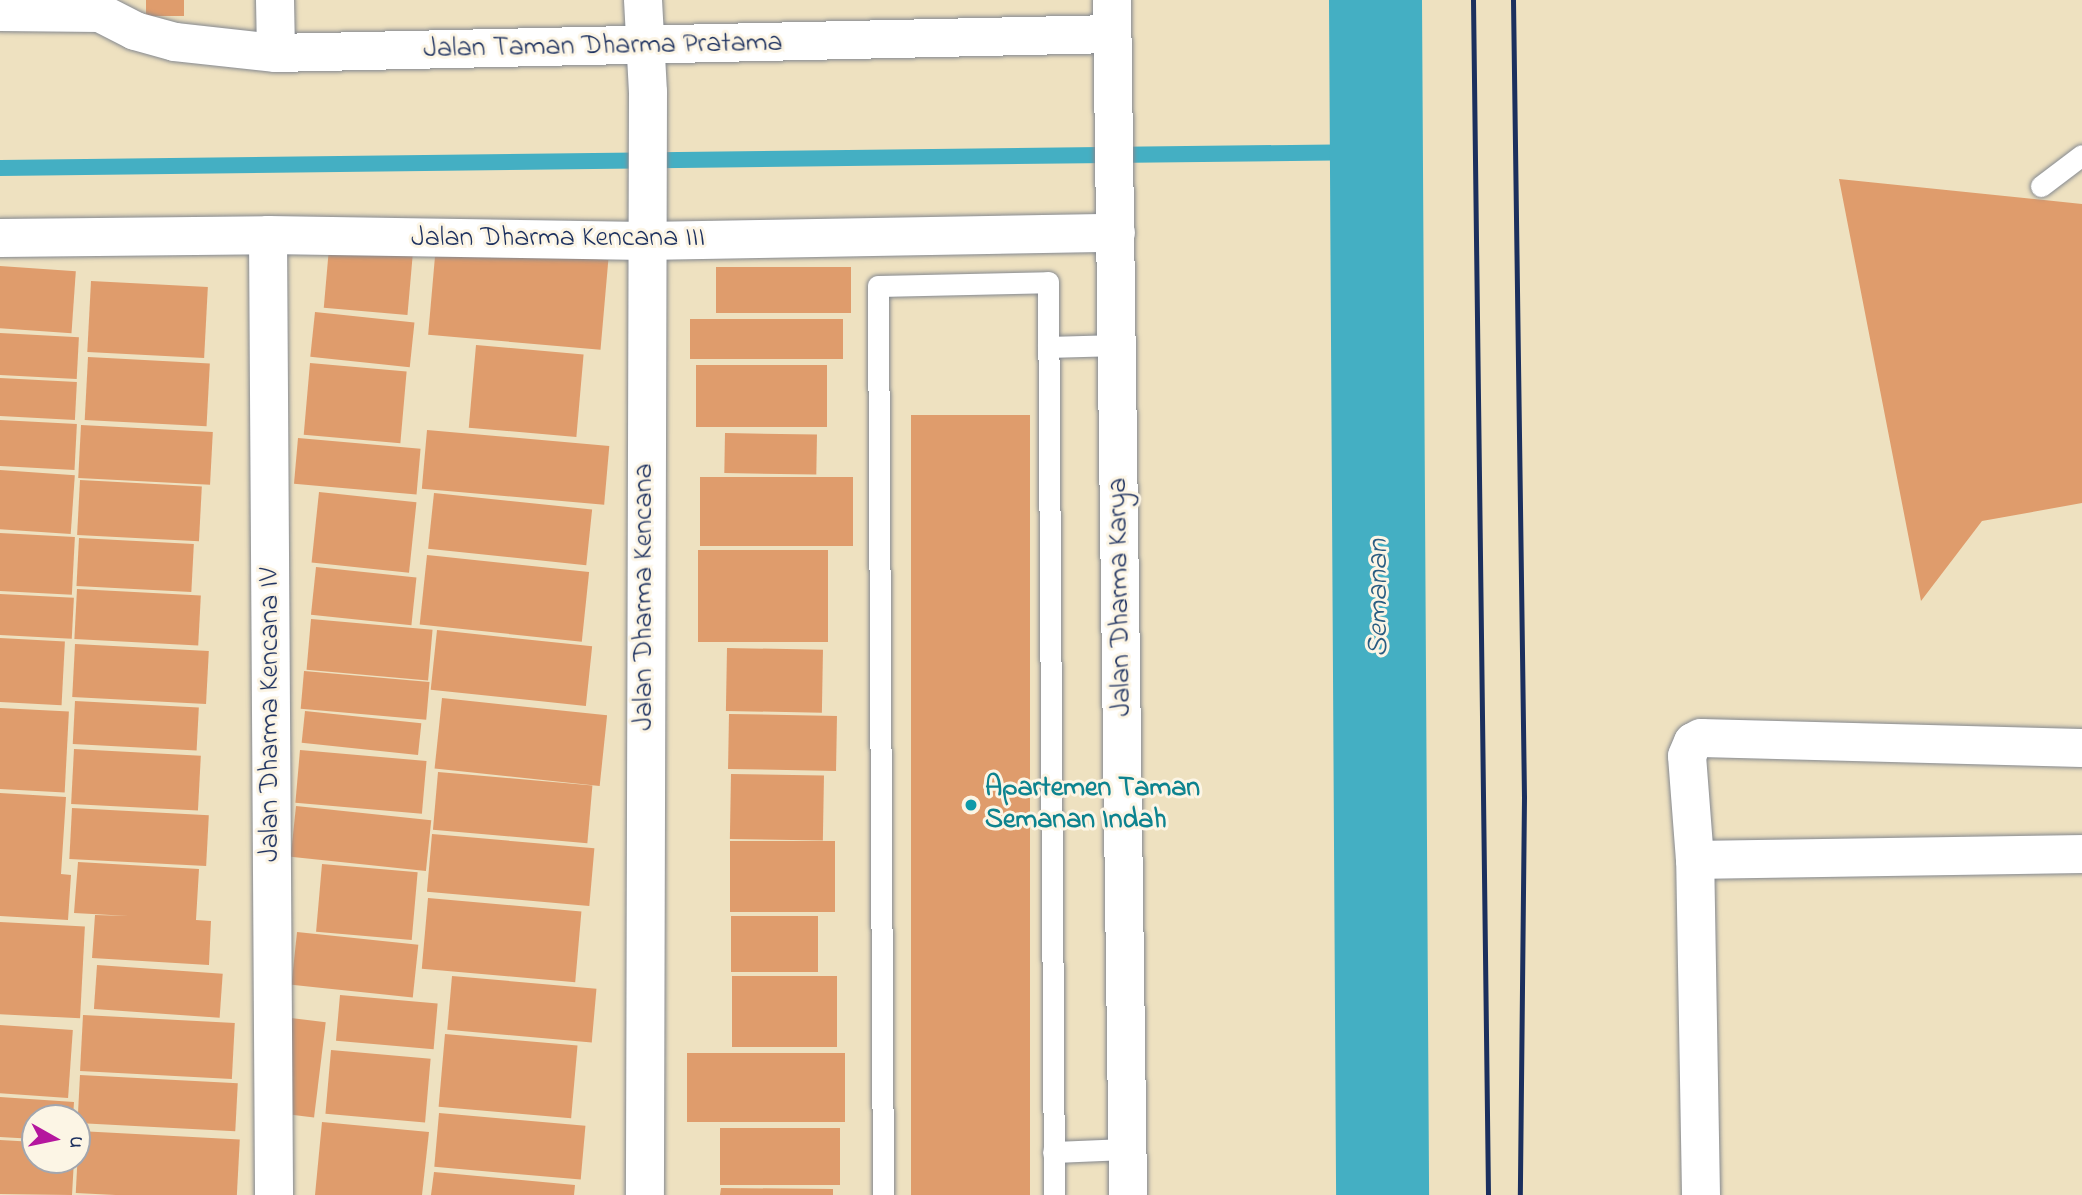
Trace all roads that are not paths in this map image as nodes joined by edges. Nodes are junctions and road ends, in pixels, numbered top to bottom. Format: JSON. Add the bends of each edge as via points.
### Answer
{"nodes":[{"id":1,"x":275,"y":0,"type":"edge"},
{"id":2,"x":643,"y":0,"type":"edge"},
{"id":3,"x":108,"y":6,"type":"edge"},
{"id":4,"x":0,"y":12,"type":"edge"},
{"id":5,"x":1112,"y":17,"type":"edge"},
{"id":6,"x":644,"y":45,"type":"junction"},
{"id":7,"x":276,"y":53,"type":"junction"},
{"id":8,"x":2082,"y":155,"type":"edge"},
{"id":9,"x":2041,"y":186,"type":"dead end"},
{"id":10,"x":1116,"y":219,"type":"junction"},
{"id":11,"x":268,"y":235,"type":"junction"},
{"id":12,"x":0,"y":238,"type":"edge"},
{"id":13,"x":645,"y":238,"type":"junction"},
{"id":14,"x":1118,"y":345,"type":"junction"},
{"id":15,"x":1048,"y":348,"type":"junction"},
{"id":16,"x":2082,"y":748,"type":"edge"},
{"id":17,"x":2082,"y":855,"type":"edge"},
{"id":18,"x":1695,"y":860,"type":"junction"},
{"id":19,"x":1127,"y":1149,"type":"junction"},
{"id":20,"x":1053,"y":1152,"type":"junction"},
{"id":21,"x":274,"y":1195,"type":"edge"},
{"id":22,"x":645,"y":1195,"type":"edge"},
{"id":23,"x":883,"y":1195,"type":"edge"},
{"id":24,"x":1054,"y":1195,"type":"edge"},
{"id":25,"x":1128,"y":1195,"type":"edge"},
{"id":26,"x":1701,"y":1195,"type":"edge"}],
"edges":[{"from":1,"to":7,"type":"street"},
{"from":2,"to":6,"type":"street","name":"Jalan Dharma Kencana"},
{"from":3,"to":4,"type":"street","name":"Jalan Taman Dharma Pratama"},
{"from":3,"to":7,"type":"street","name":"Jalan Taman Dharma Pratama","via":[[135,31],[175,42]]},
{"from":5,"to":6,"type":"street","name":"Jalan Taman Dharma Pratama"},
{"from":5,"to":10,"type":"street","name":"Jalan Dharma Karya"},
{"from":6,"to":7,"type":"street","name":"Jalan Taman Dharma Pratama"},
{"from":6,"to":13,"type":"street","name":"Jalan Dharma Kencana","via":[[648,92]]},
{"from":8,"to":9,"type":"lane"},
{"from":10,"to":13,"type":"street","name":"Jalan Dharma Kencana III"},
{"from":10,"to":14,"type":"street","name":"Jalan Dharma Karya"},
{"from":11,"to":12,"type":"street","name":"Jalan Dharma Kencana III"},
{"from":11,"to":13,"type":"street","name":"Jalan Dharma Kencana III"},
{"from":11,"to":21,"type":"street","name":"Jalan Dharma Kencana IV"},
{"from":13,"to":22,"type":"street","name":"Jalan Dharma Kencana"},
{"from":14,"to":15,"type":"lane"},
{"from":14,"to":19,"type":"street","name":"Jalan Dharma Karya"},
{"from":15,"to":20,"type":"lane"},
{"from":15,"to":23,"type":"lane","via":[[1048,282],[878,286]]},
{"from":16,"to":18,"type":"street","via":[[1701,738],[1693,742],[1687,756]]},
{"from":17,"to":18,"type":"street"},
{"from":18,"to":26,"type":"street"},
{"from":19,"to":20,"type":"lane"},
{"from":19,"to":25,"type":"street","name":"Jalan Dharma Karya"},
{"from":20,"to":24,"type":"lane"}]}
